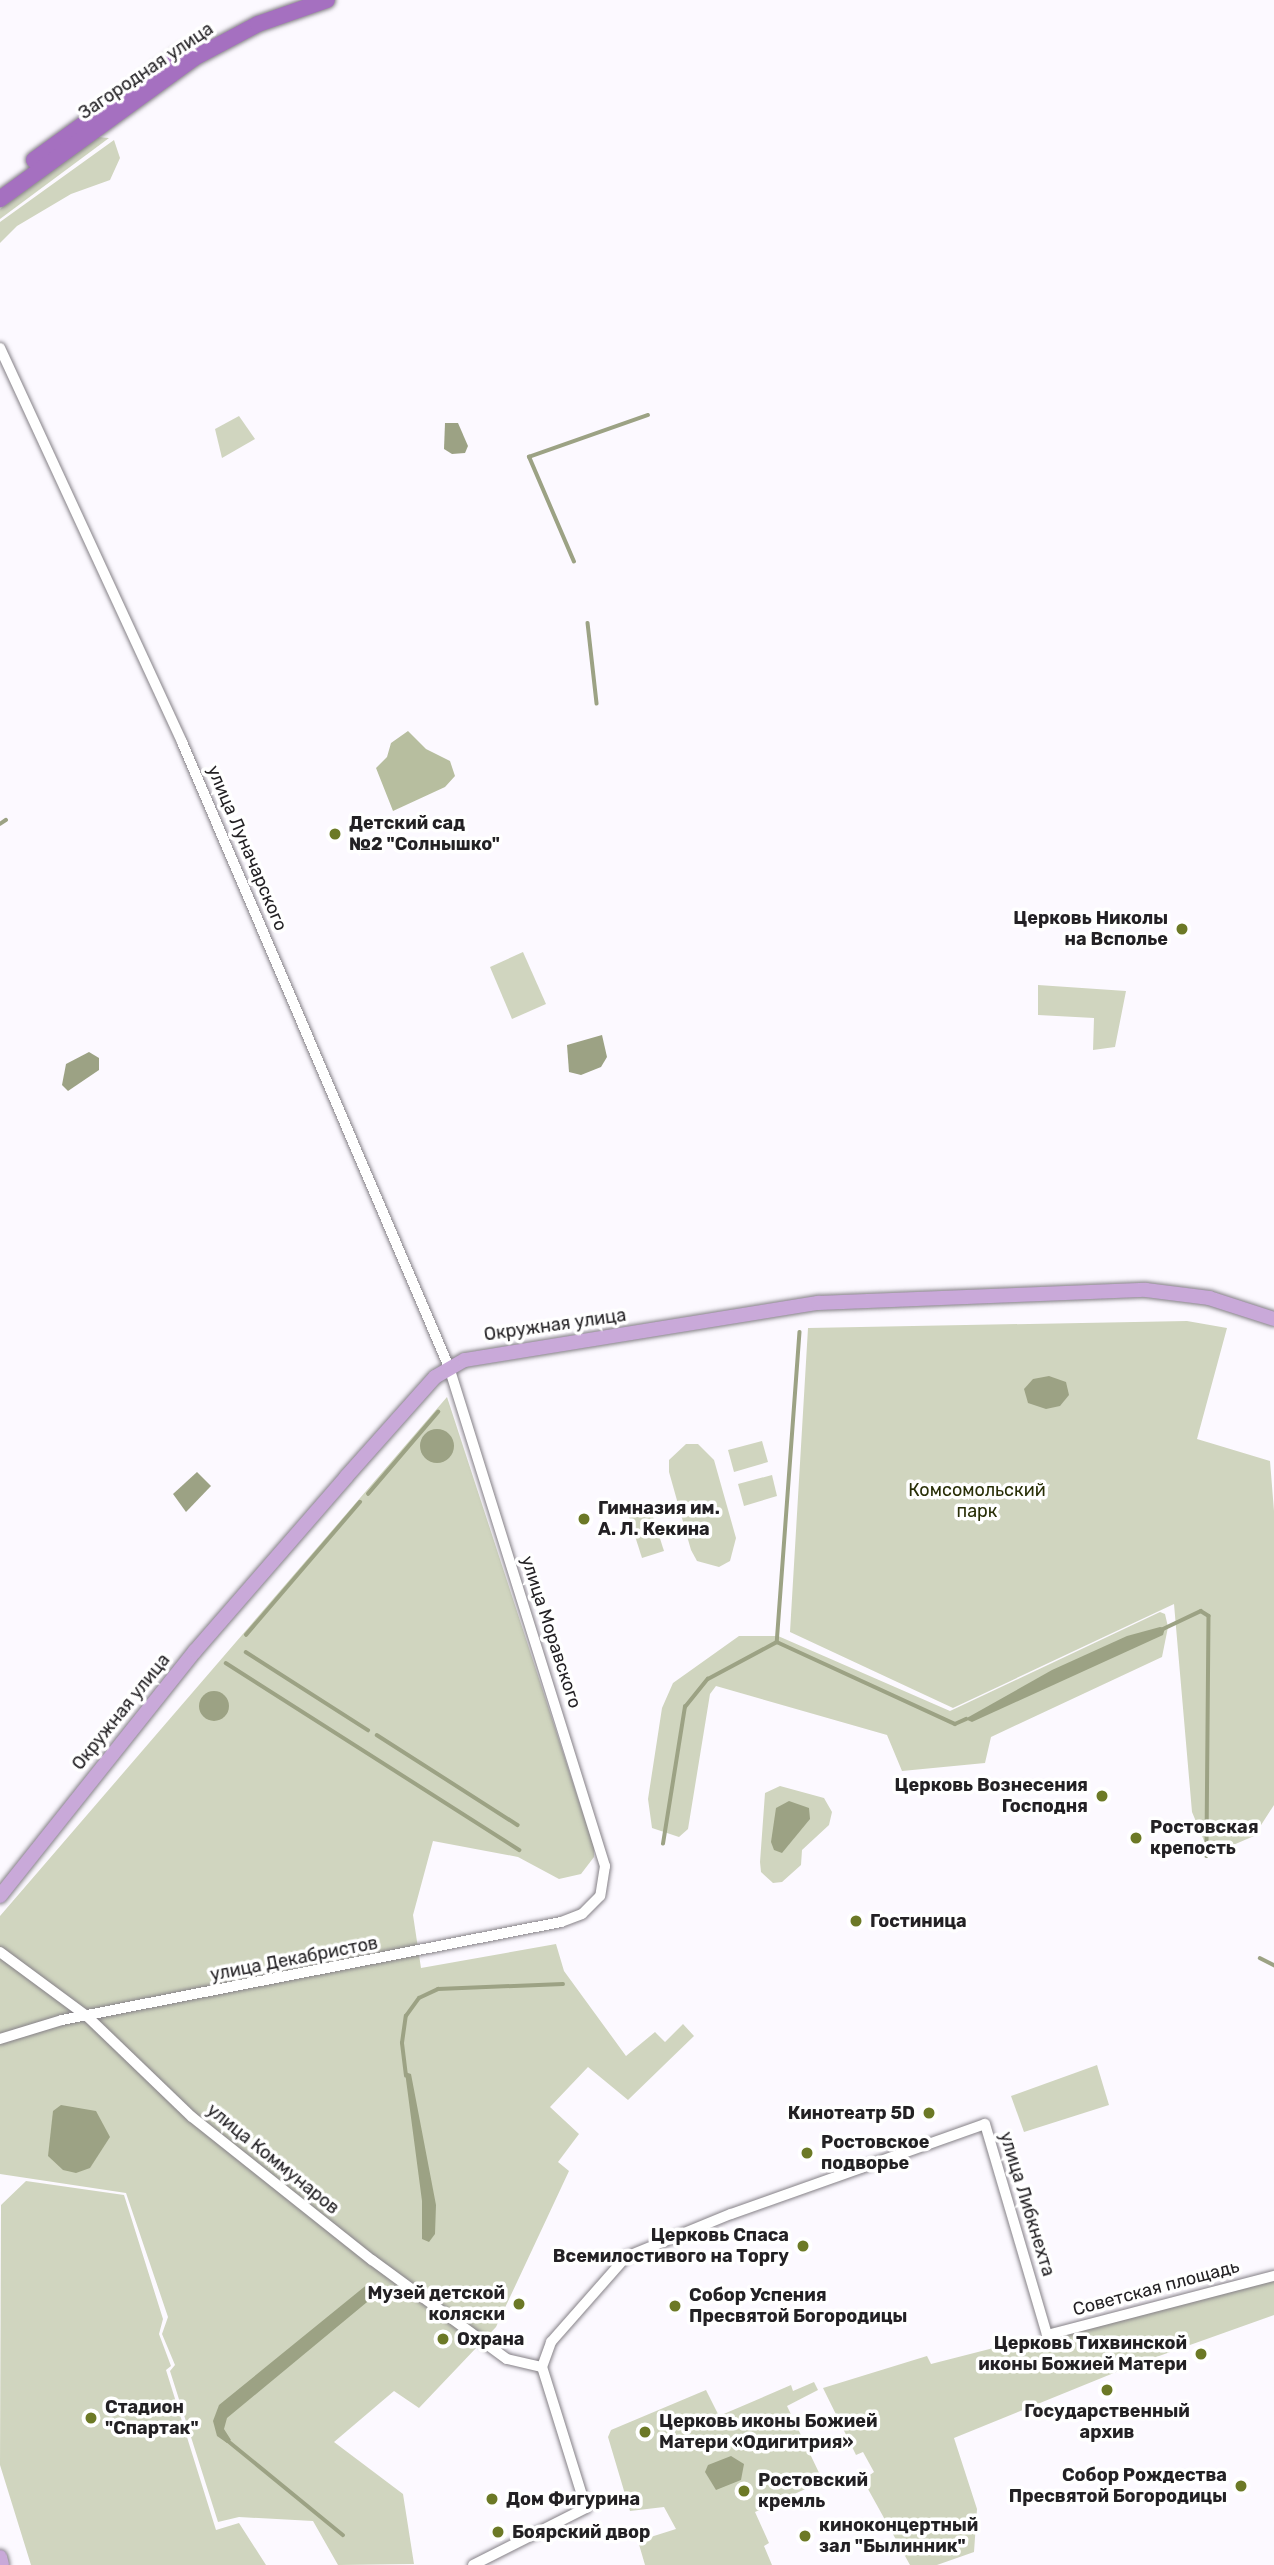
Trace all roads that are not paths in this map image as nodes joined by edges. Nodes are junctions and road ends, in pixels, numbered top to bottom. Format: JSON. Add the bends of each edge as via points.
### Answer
{"nodes":[{"id":1,"x":292,"y":0,"type":"edge"},
{"id":2,"x":327,"y":0,"type":"edge"},
{"id":3,"x":0,"y":186,"type":"edge"},
{"id":4,"x":0,"y":200,"type":"edge"},
{"id":5,"x":0,"y":348,"type":"edge"},
{"id":6,"x":1274,"y":1319,"type":"edge"},
{"id":7,"x":449,"y":1367,"type":"junction"},
{"id":8,"x":0,"y":1896,"type":"edge"},
{"id":9,"x":592,"y":1906,"type":"joint"},
{"id":10,"x":0,"y":1952,"type":"edge"},
{"id":11,"x":88,"y":2017,"type":"junction"},
{"id":12,"x":0,"y":2039,"type":"edge"},
{"id":13,"x":1274,"y":2276,"type":"edge"},
{"id":14,"x":1047,"y":2334,"type":"joint"},
{"id":15,"x":542,"y":2367,"type":"junction"},
{"id":16,"x":0,"y":2557,"type":"edge"},
{"id":17,"x":2,"y":2565,"type":"edge"},
{"id":18,"x":473,"y":2565,"type":"edge"}],
"edges":[{"from":1,"to":3,"type":"highway","name":"Загородная улица","via":[[192,47]]},
{"from":2,"to":4,"type":"highway","name":"Загородная улица","via":[[258,24],[194,58]]},
{"from":5,"to":7,"type":"street","name":"улица Луначарского","via":[[182,742]]},
{"from":6,"to":7,"type":"main road","name":"Окружная улица","via":[[1209,1298],[1146,1290],[818,1303],[501,1351]]},
{"from":7,"to":8,"type":"main road","name":"Окружная улица","via":[[426,1387],[195,1651]]},
{"from":7,"to":9,"type":"street","name":"улица Моравского","via":[[600,1845],[605,1882]]},
{"from":9,"to":11,"type":"street","name":"улица Декабристов","via":[[527,1932]]},
{"from":10,"to":11,"type":"street","name":"улица Коммунаров"},
{"from":11,"to":12,"type":"street","name":"улица Декабристов"},
{"from":11,"to":15,"type":"street","name":"улица Коммунаров","via":[[192,2117],[372,2260],[507,2359]]},
{"from":13,"to":14,"type":"street","name":"Советская площадь"},
{"from":14,"to":15,"type":"street","name":"улица Либкнехта","via":[[985,2124],[626,2257],[551,2342]]},
{"from":15,"to":18,"type":"street","via":[[586,2508]]},
{"from":16,"to":17,"type":"main road"}]}
